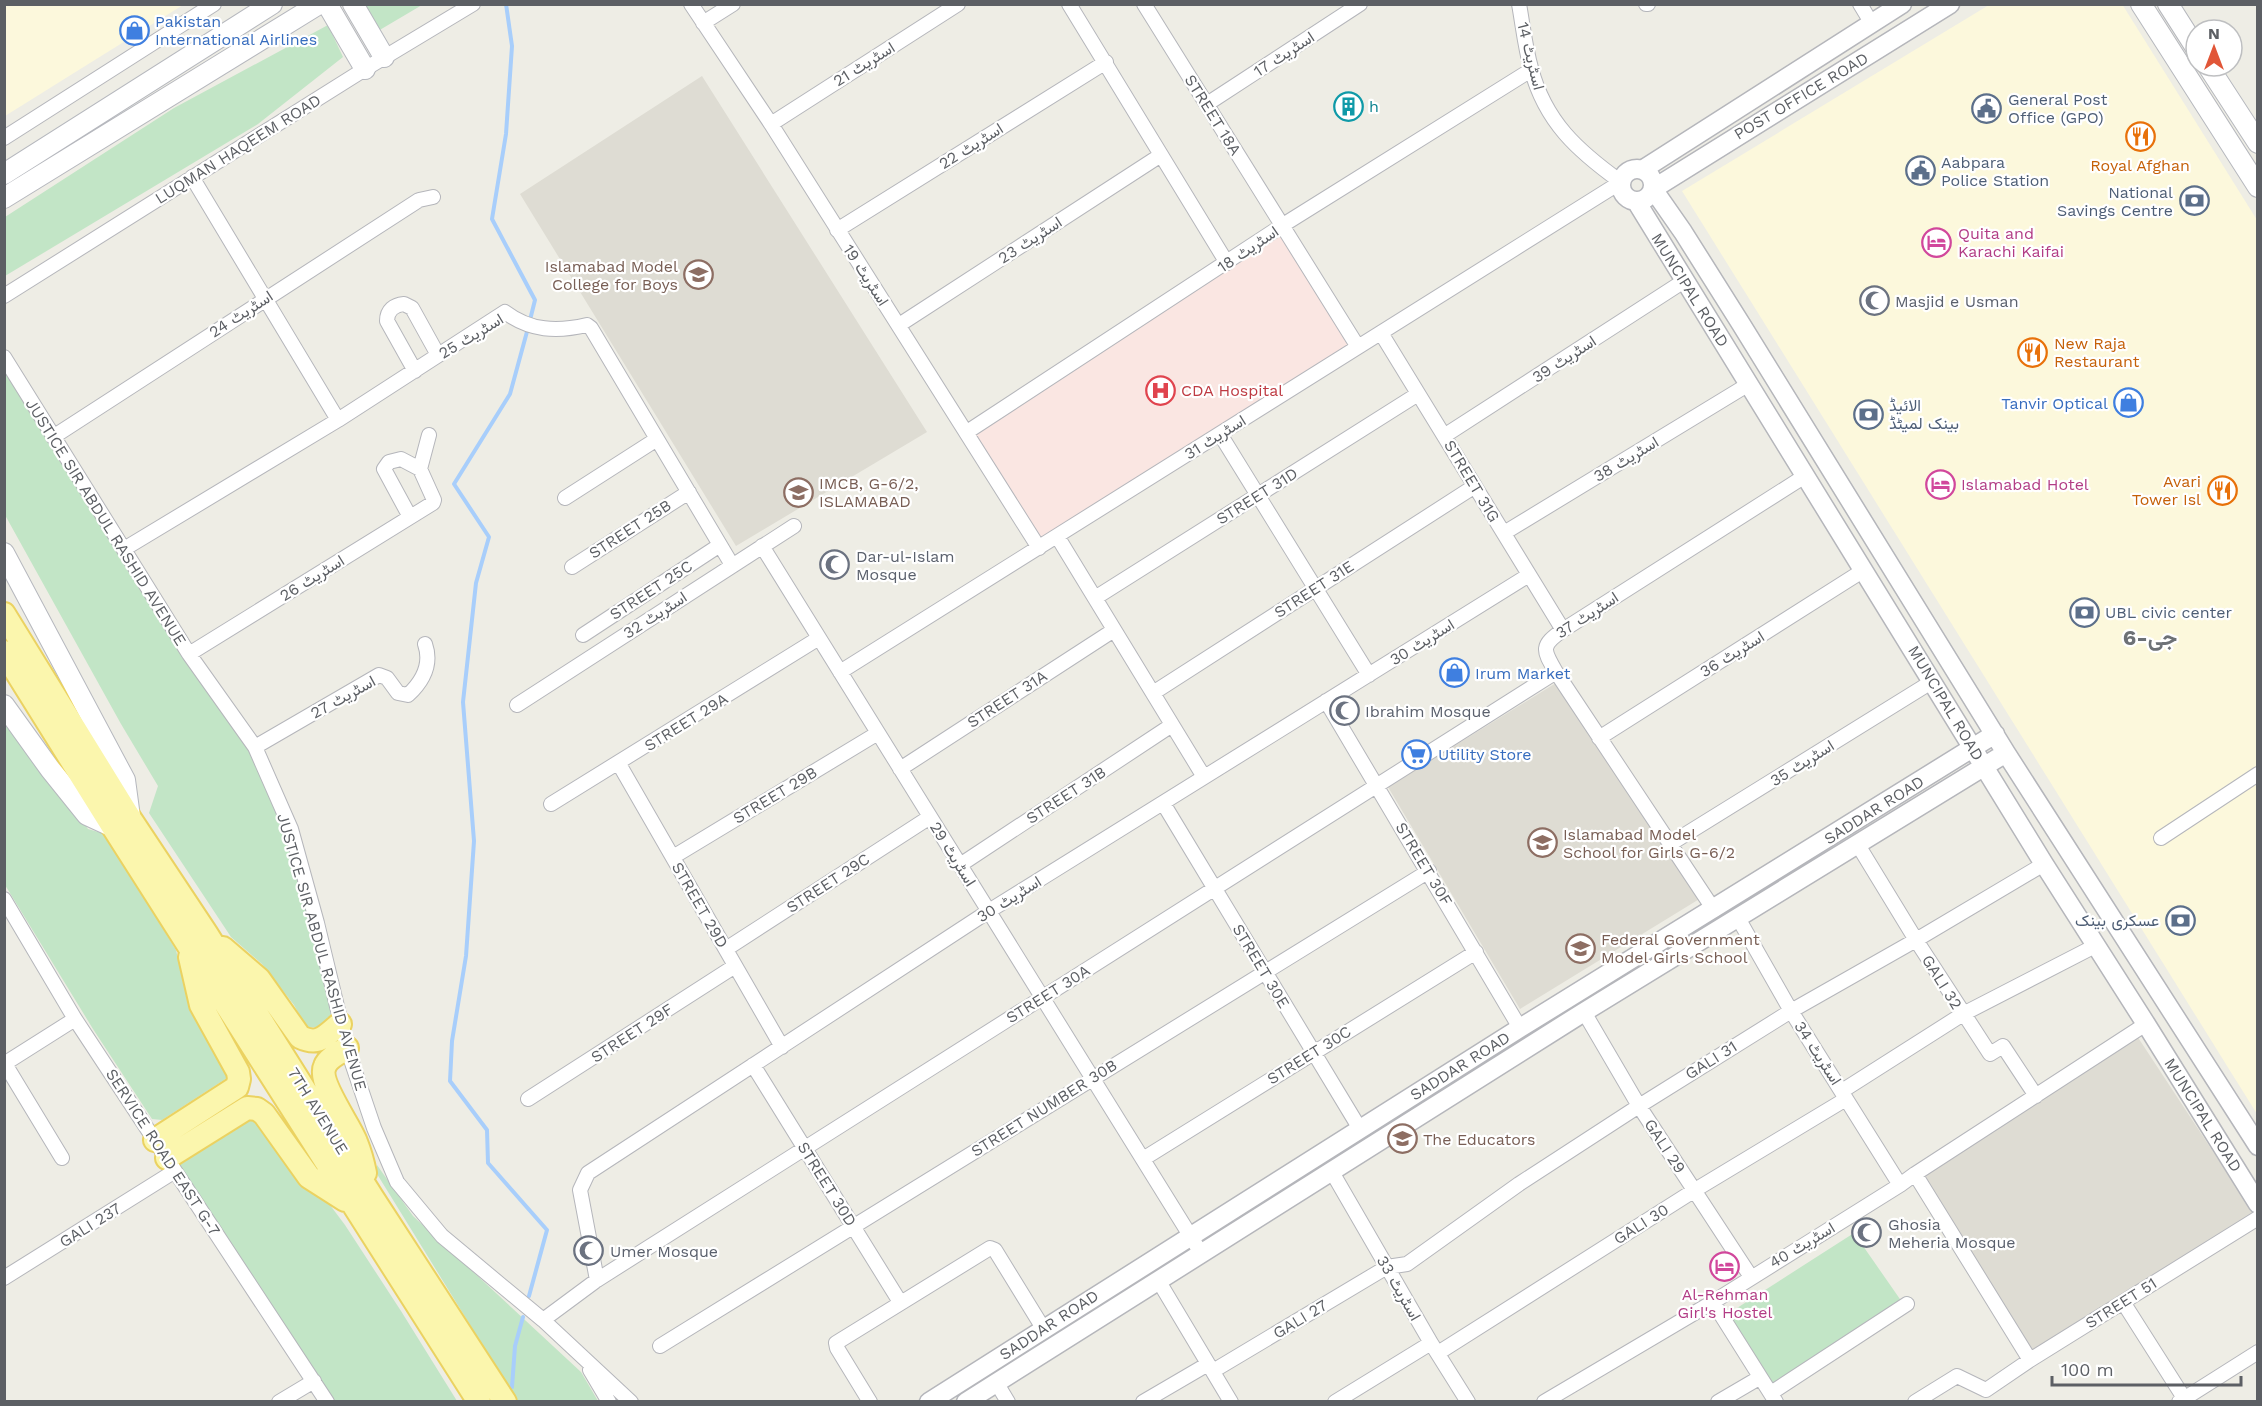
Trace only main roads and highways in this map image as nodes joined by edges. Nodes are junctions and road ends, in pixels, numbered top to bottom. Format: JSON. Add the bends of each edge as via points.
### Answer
{"nodes":[{"id":1,"x":272,"y":4,"type":"edge"},
{"id":2,"x":319,"y":4,"type":"edge"},
{"id":3,"x":327,"y":4,"type":"edge"},
{"id":4,"x":353,"y":4,"type":"edge"},
{"id":5,"x":2141,"y":4,"type":"edge"},
{"id":6,"x":2168,"y":4,"type":"edge"},
{"id":7,"x":2184,"y":29,"type":"edge"},
{"id":8,"x":384,"y":57,"type":"road end"},
{"id":9,"x":365,"y":69,"type":"road end"},
{"id":10,"x":2216,"y":78,"type":"edge"},
{"id":11,"x":2258,"y":143,"type":"edge"},
{"id":12,"x":4,"y":174,"type":"edge"},
{"id":13,"x":2258,"y":187,"type":"edge"},
{"id":14,"x":4,"y":198,"type":"edge"},
{"id":15,"x":4,"y":553,"type":"edge"},
{"id":16,"x":4,"y":614,"type":"edge"},
{"id":17,"x":4,"y":652,"type":"edge"},
{"id":18,"x":4,"y":705,"type":"edge"},
{"id":19,"x":122,"y":824,"type":"junction"},
{"id":20,"x":196,"y":938,"type":"junction"},
{"id":21,"x":340,"y":1024,"type":"road end"},
{"id":22,"x":346,"y":1048,"type":"road end"},
{"id":23,"x":362,"y":1201,"type":"junction"},
{"id":24,"x":479,"y":1401,"type":"edge"},
{"id":25,"x":505,"y":1401,"type":"edge"}],
"edges":[{"from":1,"to":12,"type":"main road"},
{"from":2,"to":14,"type":"main road"},
{"from":3,"to":9,"type":"main road"},
{"from":4,"to":8,"type":"main road"},
{"from":5,"to":13,"type":"main road"},
{"from":6,"to":7,"type":"main road"},
{"from":10,"to":11,"type":"main road"},
{"from":15,"to":19,"type":"main road","via":[[125,780]]},
{"from":16,"to":19,"type":"main road"},
{"from":17,"to":19,"type":"main road"},
{"from":18,"to":19,"type":"main road","via":[[87,815]]},
{"from":19,"to":20,"type":"main road","name":"7TH AVENUE"},
{"from":20,"to":21,"type":"main road","via":[[259,979],[300,1037],[319,1040]]},
{"from":20,"to":23,"type":"main road","name":"7TH AVENUE"},
{"from":20,"to":23,"type":"main road","via":[[201,1005],[239,1079],[237,1087],[166,1156],[247,1108],[256,1108],[309,1177]]},
{"from":22,"to":23,"type":"main road","via":[[329,1060],[323,1073],[356,1141]]},
{"from":23,"to":24,"type":"main road","name":"7TH AVENUE"},
{"from":23,"to":25,"type":"main road","name":"7TH AVENUE"}]}
